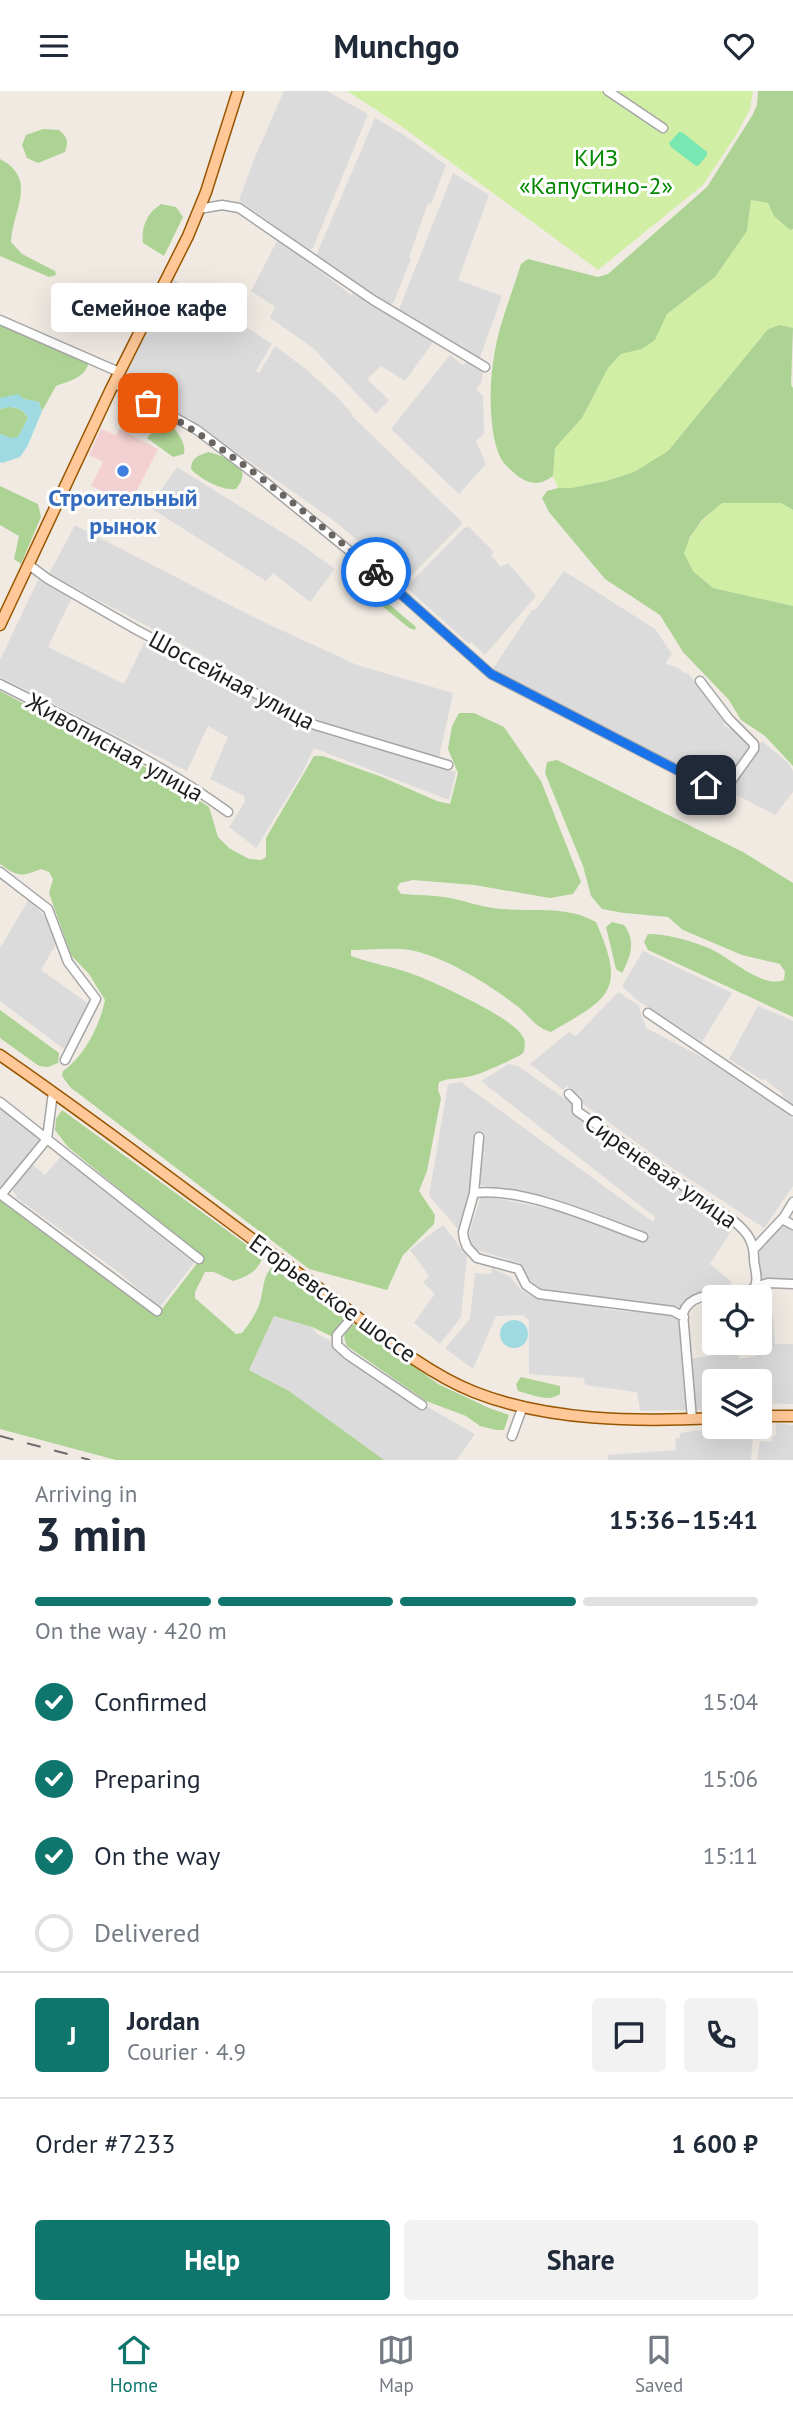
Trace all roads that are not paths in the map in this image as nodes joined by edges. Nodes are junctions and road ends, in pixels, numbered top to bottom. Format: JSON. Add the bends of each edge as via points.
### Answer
{"nodes":[{"id":1,"x":238,"y":91,"type":"edge"},
{"id":2,"x":608,"y":91,"type":"edge"},
{"id":3,"x":663,"y":128,"type":"dead end"},
{"id":4,"x":199,"y":209,"type":"junction"},
{"id":5,"x":0,"y":320,"type":"edge"},
{"id":6,"x":485,"y":367,"type":"dead end"},
{"id":7,"x":119,"y":372,"type":"junction"},
{"id":8,"x":114,"y":383,"type":"junction"},
{"id":9,"x":29,"y":565,"type":"junction"},
{"id":10,"x":3,"y":607,"type":"edge"},
{"id":11,"x":0,"y":625,"type":"edge"},
{"id":12,"x":700,"y":681,"type":"dead end"},
{"id":13,"x":0,"y":684,"type":"edge"},
{"id":14,"x":448,"y":765,"type":"dead end"},
{"id":15,"x":228,"y":812,"type":"dead end"},
{"id":16,"x":0,"y":872,"type":"edge"},
{"id":17,"x":648,"y":1013,"type":"dead end"},
{"id":18,"x":0,"y":1055,"type":"edge"},
{"id":19,"x":65,"y":1060,"type":"dead end"},
{"id":20,"x":53,"y":1092,"type":"junction"},
{"id":21,"x":569,"y":1094,"type":"dead end"},
{"id":22,"x":0,"y":1102,"type":"edge"},
{"id":23,"x":793,"y":1111,"type":"edge"},
{"id":24,"x":479,"y":1136,"type":"dead end"},
{"id":25,"x":47,"y":1139,"type":"junction"},
{"id":26,"x":474,"y":1193,"type":"junction"},
{"id":27,"x":1,"y":1194,"type":"edge"},
{"id":28,"x":793,"y":1202,"type":"edge"},
{"id":29,"x":782,"y":1219,"type":"junction"},
{"id":30,"x":793,"y":1225,"type":"edge"},
{"id":31,"x":643,"y":1237,"type":"dead end"},
{"id":32,"x":754,"y":1249,"type":"junction"},
{"id":33,"x":199,"y":1259,"type":"dead end"},
{"id":34,"x":793,"y":1284,"type":"edge"},
{"id":35,"x":754,"y":1285,"type":"edge"},
{"id":36,"x":762,"y":1285,"type":"edge"},
{"id":37,"x":702,"y":1297,"type":"edge"},
{"id":38,"x":157,"y":1311,"type":"dead end"},
{"id":39,"x":355,"y":1314,"type":"junction"},
{"id":40,"x":684,"y":1317,"type":"junction"},
{"id":41,"x":422,"y":1405,"type":"dead end"},
{"id":42,"x":523,"y":1406,"type":"junction"},
{"id":43,"x":772,"y":1416,"type":"edge"},
{"id":44,"x":793,"y":1416,"type":"edge"},
{"id":45,"x":692,"y":1419,"type":"junction"},
{"id":46,"x":702,"y":1419,"type":"edge"},
{"id":47,"x":512,"y":1436,"type":"dead end"}],
"edges":[{"from":1,"to":4,"type":"main road"},
{"from":2,"to":3,"type":"street"},
{"from":4,"to":6,"type":"street","via":[[239,208],[373,300]]},
{"from":4,"to":7,"type":"main road"},
{"from":5,"to":7,"type":"street"},
{"from":7,"to":8,"type":"main road"},
{"from":8,"to":9,"type":"main road"},
{"from":8,"to":12,"type":"street","via":[[197,430],[260,478],[334,536],[491,674],[720,792],[754,744]]},
{"from":9,"to":10,"type":"main road"},
{"from":9,"to":14,"type":"street","name":"Шоссейная улица","via":[[135,629],[315,725]]},
{"from":10,"to":11,"type":"main road"},
{"from":13,"to":15,"type":"street","name":"Живописная улица","via":[[125,747]]},
{"from":16,"to":19,"type":"street","via":[[48,909],[68,962],[96,999]]},
{"from":17,"to":23,"type":"street"},
{"from":18,"to":20,"type":"main road","name":"Егорьевское шоссе"},
{"from":20,"to":25,"type":"street"},
{"from":20,"to":39,"type":"main road","name":"Егорьевское шоссе"},
{"from":21,"to":32,"type":"street","name":"Сиреневая улица","via":[[577,1102],[576,1111],[744,1229]]},
{"from":22,"to":25,"type":"street"},
{"from":24,"to":26,"type":"street"},
{"from":25,"to":27,"type":"street"},
{"from":25,"to":33,"type":"street"},
{"from":26,"to":31,"type":"street","via":[[562,1206]]},
{"from":26,"to":40,"type":"street","via":[[463,1231],[467,1247],[477,1258],[518,1269],[526,1285],[539,1294],[673,1311]]},
{"from":27,"to":38,"type":"street"},
{"from":28,"to":29,"type":"street"},
{"from":29,"to":30,"type":"street"},
{"from":29,"to":32,"type":"street"},
{"from":32,"to":35,"type":"street"},
{"from":34,"to":36,"type":"street"},
{"from":37,"to":40,"type":"street","via":[[685,1308]]},
{"from":39,"to":41,"type":"street","via":[[337,1335],[337,1345]]},
{"from":39,"to":42,"type":"main road","name":"Егорьевское шоссе","via":[[454,1383]]},
{"from":40,"to":45,"type":"street"},
{"from":42,"to":45,"type":"main road","name":"Егорьевское шоссе","via":[[625,1420]]},
{"from":42,"to":47,"type":"street"},
{"from":43,"to":44,"type":"main road"},
{"from":45,"to":46,"type":"main road","name":"Егорьевское шоссе"}]}
